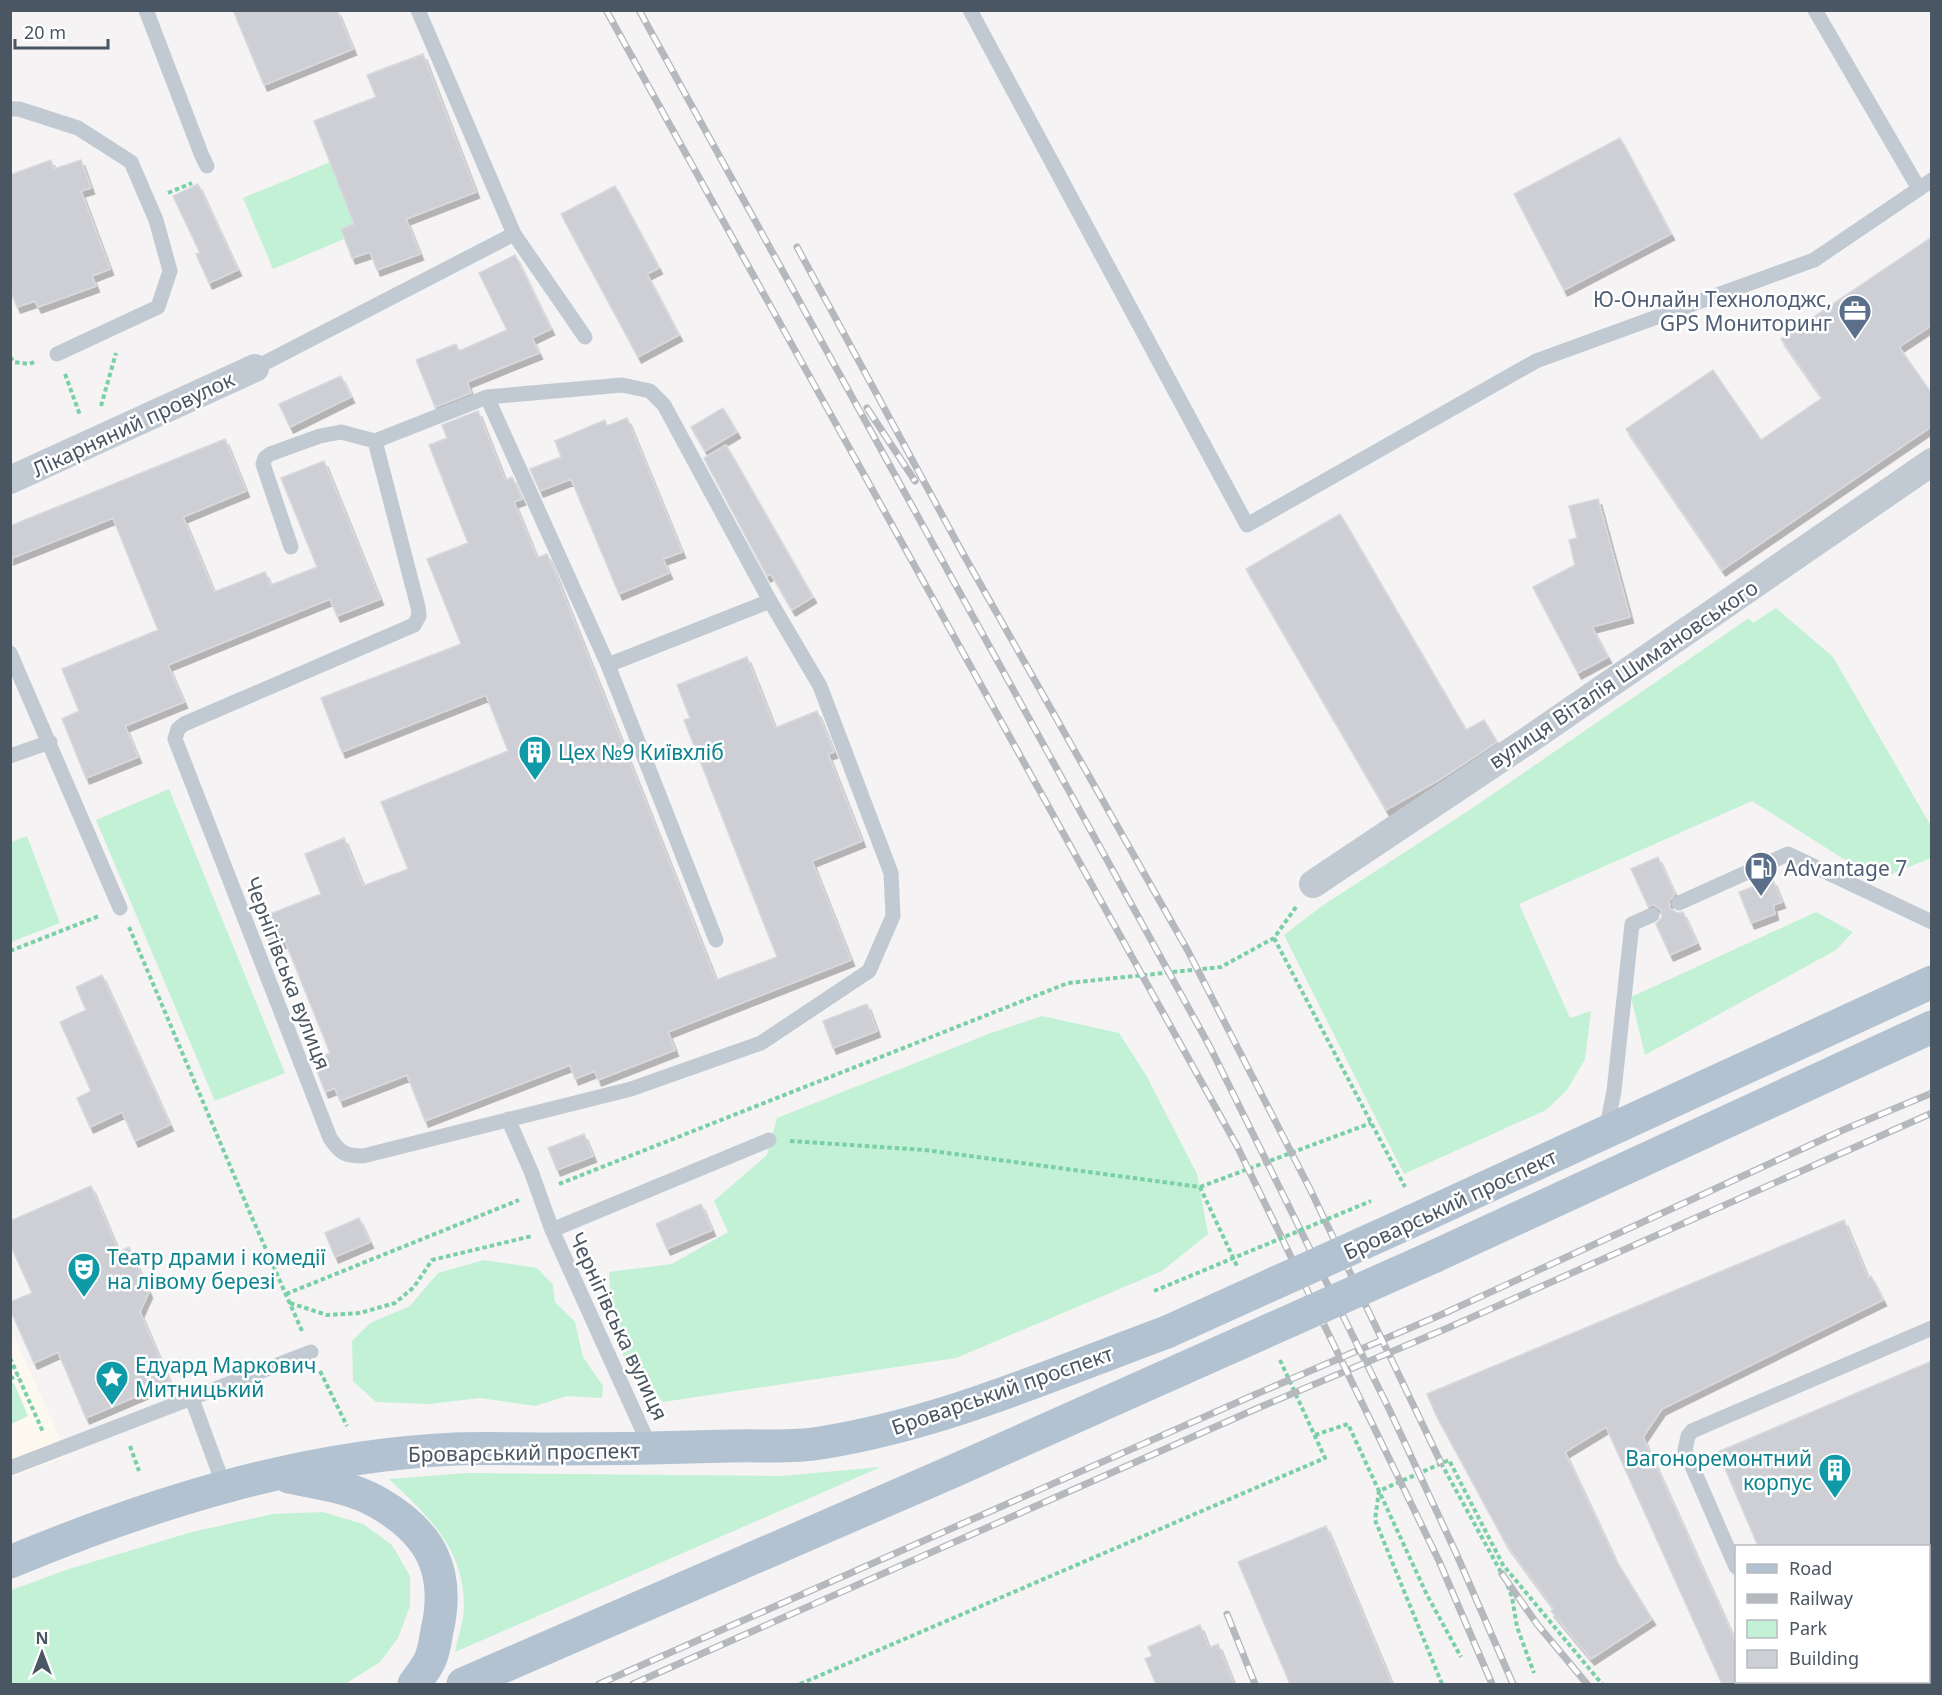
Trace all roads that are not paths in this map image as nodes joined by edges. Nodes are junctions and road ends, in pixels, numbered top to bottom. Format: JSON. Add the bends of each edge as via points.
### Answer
{"nodes":[{"id":1,"x":146,"y":10,"type":"edge"},
{"id":2,"x":418,"y":10,"type":"edge"},
{"id":3,"x":970,"y":10,"type":"edge"},
{"id":4,"x":1815,"y":10,"type":"edge"},
{"id":5,"x":10,"y":109,"type":"edge"},
{"id":6,"x":205,"y":161,"type":"road end"},
{"id":7,"x":1925,"y":184,"type":"edge"},
{"id":8,"x":514,"y":234,"type":"junction"},
{"id":9,"x":585,"y":336,"type":"dead end"},
{"id":10,"x":57,"y":354,"type":"road end"},
{"id":11,"x":255,"y":368,"type":"joint"},
{"id":12,"x":487,"y":397,"type":"junction"},
{"id":13,"x":375,"y":441,"type":"junction"},
{"id":14,"x":1932,"y":462,"type":"edge"},
{"id":15,"x":10,"y":480,"type":"edge"},
{"id":16,"x":291,"y":547,"type":"dead end"},
{"id":17,"x":770,"y":602,"type":"junction"},
{"id":18,"x":10,"y":653,"type":"edge"},
{"id":19,"x":608,"y":665,"type":"junction"},
{"id":20,"x":50,"y":742,"type":"junction"},
{"id":21,"x":10,"y":756,"type":"edge"},
{"id":22,"x":1312,"y":884,"type":"road end"},
{"id":23,"x":1679,"y":903,"type":"dead end"},
{"id":24,"x":120,"y":908,"type":"road end"},
{"id":25,"x":1652,"y":915,"type":"dead end"},
{"id":26,"x":1932,"y":922,"type":"edge"},
{"id":27,"x":716,"y":940,"type":"dead end"},
{"id":28,"x":1932,"y":982,"type":"edge"},
{"id":29,"x":1932,"y":1027,"type":"edge"},
{"id":30,"x":508,"y":1119,"type":"junction"},
{"id":31,"x":1605,"y":1132,"type":"junction"},
{"id":32,"x":769,"y":1140,"type":"road end"},
{"id":33,"x":552,"y":1230,"type":"junction"},
{"id":34,"x":1932,"y":1328,"type":"edge"},
{"id":35,"x":311,"y":1352,"type":"dead end"},
{"id":36,"x":192,"y":1399,"type":"junction"},
{"id":37,"x":651,"y":1449,"type":"junction"},
{"id":38,"x":10,"y":1468,"type":"edge"},
{"id":39,"x":273,"y":1474,"type":"junction"},
{"id":40,"x":224,"y":1486,"type":"junction"},
{"id":41,"x":10,"y":1562,"type":"edge"},
{"id":42,"x":1735,"y":1562,"type":"edge"},
{"id":43,"x":414,"y":1684,"type":"edge"},
{"id":44,"x":463,"y":1684,"type":"edge"}],
"edges":[{"from":1,"to":6,"type":"lane"},
{"from":2,"to":8,"type":"lane"},
{"from":3,"to":7,"type":"lane","via":[[1247,525],[1536,361],[1814,260]]},
{"from":4,"to":7,"type":"lane"},
{"from":5,"to":10,"type":"lane","via":[[18,108],[78,128],[131,162],[156,220],[170,271],[158,307]]},
{"from":8,"to":9,"type":"lane"},
{"from":8,"to":11,"type":"lane"},
{"from":11,"to":15,"type":"street","name":"Лікарняний провулок"},
{"from":12,"to":13,"type":"lane"},
{"from":12,"to":17,"type":"lane","via":[[622,385],[650,392],[664,405]]},
{"from":12,"to":19,"type":"lane"},
{"from":13,"to":16,"type":"lane","via":[[341,432],[265,458],[265,471]]},
{"from":13,"to":30,"type":"lane","name":"Чернігівська вулиця","via":[[418,607],[414,625],[184,724],[175,739],[330,1138],[337,1147],[348,1156],[363,1156]]},
{"from":14,"to":22,"type":"street","name":"вулиця Віталія Шимановського"},
{"from":17,"to":19,"type":"lane"},
{"from":17,"to":30,"type":"lane","via":[[820,686],[891,873],[893,916],[869,971],[761,1043],[631,1089]]},
{"from":18,"to":20,"type":"lane"},
{"from":19,"to":27,"type":"lane"},
{"from":20,"to":21,"type":"lane"},
{"from":20,"to":24,"type":"lane"},
{"from":23,"to":26,"type":"lane","via":[[1788,854]]},
{"from":25,"to":31,"type":"lane","via":[[1632,924],[1614,1091]]},
{"from":28,"to":31,"type":"main road","name":"Броварський проспект"},
{"from":29,"to":44,"type":"main road","name":"Броварський проспект","bridge":true,"via":[[946,1475]]},
{"from":30,"to":33,"type":"lane","name":"Чернігівська вулиця"},
{"from":31,"to":37,"type":"main road","name":"Броварський проспект","bridge":true,"via":[[1167,1332],[966,1407],[888,1430],[816,1444]]},
{"from":32,"to":33,"type":"lane"},
{"from":33,"to":37,"type":"lane","name":"Чернігівська вулиця"},
{"from":34,"to":42,"type":"lane","via":[[1692,1431],[1685,1450]]},
{"from":35,"to":36,"type":"lane"},
{"from":36,"to":38,"type":"lane"},
{"from":36,"to":40,"type":"lane"},
{"from":37,"to":39,"type":"main road","name":"Броварський проспект","via":[[454,1449]]},
{"from":39,"to":40,"type":"main road","name":"Броварський проспект"},
{"from":39,"to":43,"type":"main road","via":[[336,1487],[376,1501],[410,1524],[429,1548],[441,1578],[442,1608],[431,1660]]},
{"from":40,"to":41,"type":"main road","name":"Броварський проспект"}]}
